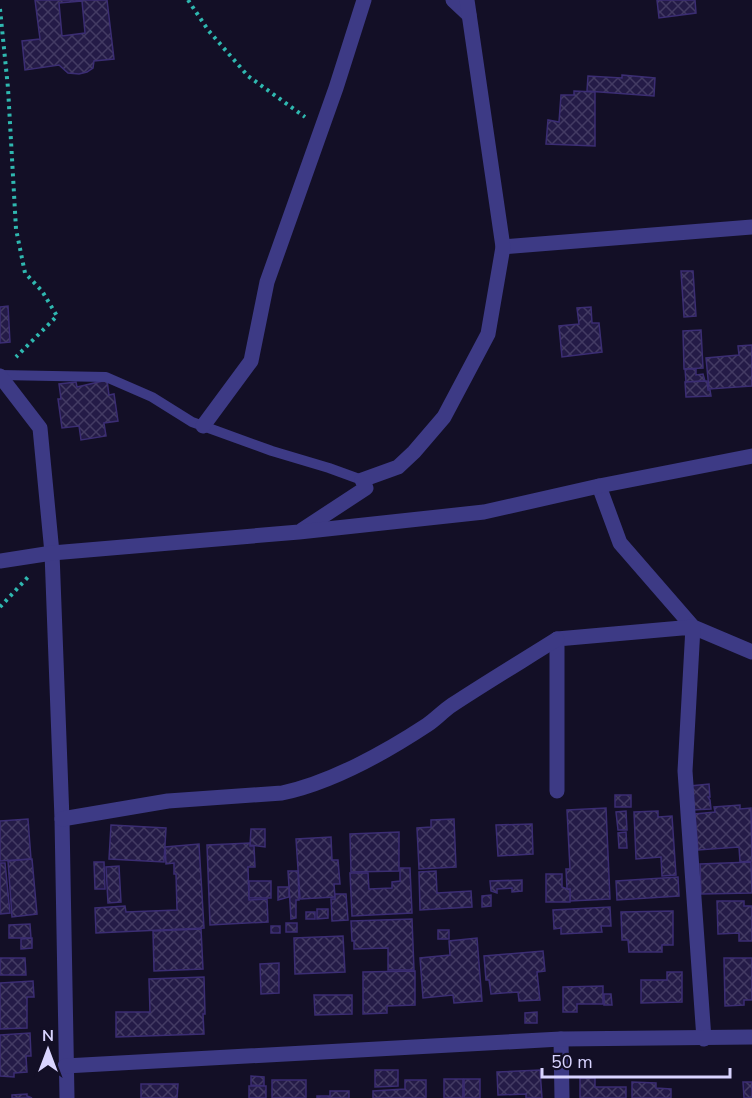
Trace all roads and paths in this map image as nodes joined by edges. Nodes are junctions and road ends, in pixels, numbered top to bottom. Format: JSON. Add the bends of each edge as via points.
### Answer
{"nodes":[{"id":1,"x":188,"y":0,"type":"edge"},
{"id":2,"x":364,"y":0,"type":"edge"},
{"id":3,"x":453,"y":0,"type":"edge"},
{"id":4,"x":468,"y":8,"type":"edge"},
{"id":5,"x":0,"y":9,"type":"edge"},
{"id":6,"x":321,"y":129,"type":"junction"},
{"id":7,"x":752,"y":227,"type":"edge"},
{"id":8,"x":503,"y":247,"type":"junction"},
{"id":9,"x":3,"y":372,"type":"edge"},
{"id":10,"x":203,"y":426,"type":"junction"},
{"id":11,"x":752,"y":456,"type":"edge"},
{"id":12,"x":362,"y":480,"type":"junction"},
{"id":13,"x":599,"y":486,"type":"junction"},
{"id":14,"x":299,"y":532,"type":"junction"},
{"id":15,"x":52,"y":553,"type":"junction"},
{"id":16,"x":0,"y":561,"type":"edge"},
{"id":17,"x":0,"y":607,"type":"edge"},
{"id":18,"x":693,"y":627,"type":"junction"},
{"id":19,"x":557,"y":639,"type":"junction"},
{"id":20,"x":752,"y":652,"type":"edge"},
{"id":21,"x":557,"y":791,"type":"dead end"},
{"id":22,"x":62,"y":819,"type":"junction"},
{"id":23,"x":752,"y":1037,"type":"edge"},
{"id":24,"x":561,"y":1039,"type":"junction"},
{"id":25,"x":704,"y":1039,"type":"junction"},
{"id":26,"x":65,"y":1066,"type":"junction"},
{"id":27,"x":67,"y":1098,"type":"edge"},
{"id":28,"x":562,"y":1098,"type":"edge"}],
"edges":[{"from":1,"to":6,"type":"path","via":[[248,76]]},
{"from":2,"to":6,"type":"street"},
{"from":3,"to":4,"type":"street"},
{"from":4,"to":8,"type":"street"},
{"from":5,"to":9,"type":"path","via":[[16,228],[25,273],[57,316]]},
{"from":6,"to":10,"type":"street","via":[[267,282],[251,361]]},
{"from":7,"to":8,"type":"street"},
{"from":8,"to":12,"type":"street","via":[[488,334],[444,417],[398,467]]},
{"from":9,"to":10,"type":"lane","via":[[106,377]]},
{"from":9,"to":15,"type":"street","via":[[40,428]]},
{"from":10,"to":12,"type":"lane"},
{"from":11,"to":13,"type":"street"},
{"from":12,"to":14,"type":"street","via":[[366,488]]},
{"from":13,"to":14,"type":"street","via":[[484,512]]},
{"from":13,"to":18,"type":"street","via":[[620,543]]},
{"from":14,"to":15,"type":"street"},
{"from":15,"to":16,"type":"street"},
{"from":15,"to":17,"type":"path"},
{"from":15,"to":22,"type":"street"},
{"from":18,"to":19,"type":"street"},
{"from":18,"to":20,"type":"street"},
{"from":18,"to":25,"type":"street","via":[[685,771]]},
{"from":19,"to":21,"type":"street"},
{"from":19,"to":22,"type":"street","via":[[397,743],[298,790],[168,801]]},
{"from":22,"to":26,"type":"street"},
{"from":23,"to":25,"type":"street"},
{"from":24,"to":25,"type":"street"},
{"from":24,"to":26,"type":"street"},
{"from":24,"to":28,"type":"street"},
{"from":26,"to":27,"type":"street"}]}
